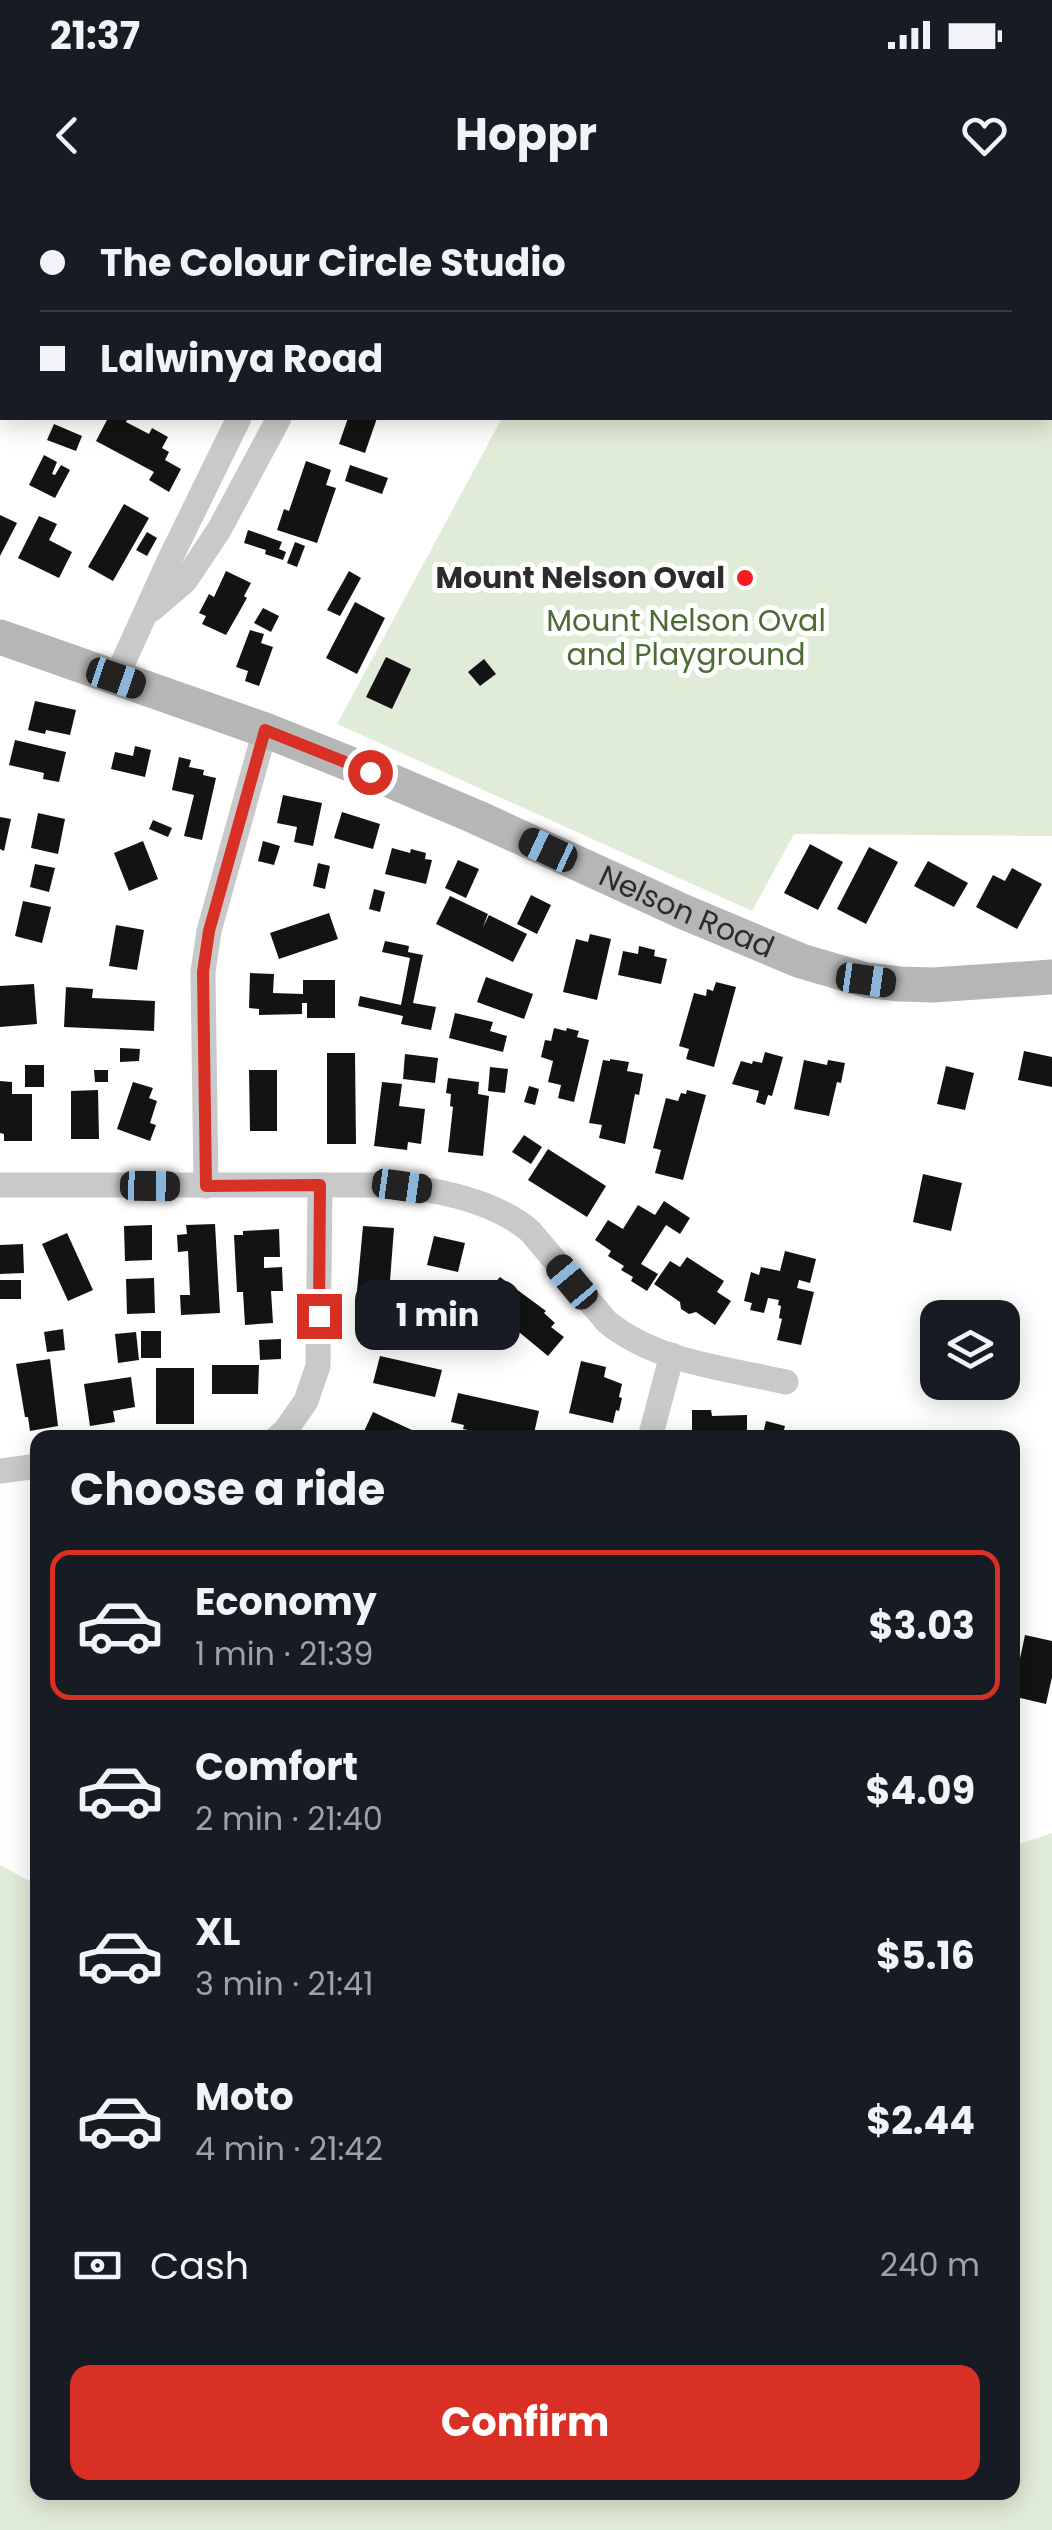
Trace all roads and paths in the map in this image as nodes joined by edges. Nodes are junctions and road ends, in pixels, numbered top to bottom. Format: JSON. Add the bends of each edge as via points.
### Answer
{"nodes":[{"id":1,"x":238,"y":420,"type":"edge"},
{"id":2,"x":278,"y":420,"type":"edge"},
{"id":3,"x":144,"y":616,"type":"junction"},
{"id":4,"x":0,"y":637,"type":"edge"},
{"id":5,"x":116,"y":678,"type":"junction"},
{"id":6,"x":265,"y":730,"type":"junction"},
{"id":7,"x":1052,"y":977,"type":"edge"},
{"id":8,"x":0,"y":1184,"type":"edge"},
{"id":9,"x":320,"y":1185,"type":"junction"},
{"id":10,"x":206,"y":1186,"type":"junction"},
{"id":11,"x":672,"y":1355,"type":"junction"},
{"id":12,"x":786,"y":1382,"type":"dead end"},
{"id":13,"x":285,"y":1430,"type":"edge"},
{"id":14,"x":652,"y":1430,"type":"edge"},
{"id":15,"x":30,"y":1467,"type":"edge"},
{"id":16,"x":0,"y":1471,"type":"edge"}],
"edges":[{"from":1,"to":3,"type":"street"},
{"from":2,"to":3,"type":"street","via":[[185,581]]},
{"from":3,"to":5,"type":"street"},
{"from":4,"to":5,"type":"main road","name":"Nelson Road"},
{"from":5,"to":6,"type":"main road","name":"Nelson Road"},
{"from":6,"to":7,"type":"main road","name":"Nelson Road","via":[[802,961],[900,984]]},
{"from":6,"to":10,"type":"street","via":[[203,972]]},
{"from":8,"to":10,"type":"street"},
{"from":9,"to":10,"type":"street"},
{"from":9,"to":11,"type":"street","via":[[423,1189],[500,1211],[530,1231],[607,1322],[645,1347]]},
{"from":9,"to":13,"type":"street","via":[[318,1366],[306,1400]]},
{"from":11,"to":12,"type":"street"},
{"from":11,"to":14,"type":"street"},
{"from":15,"to":16,"type":"street"}]}
